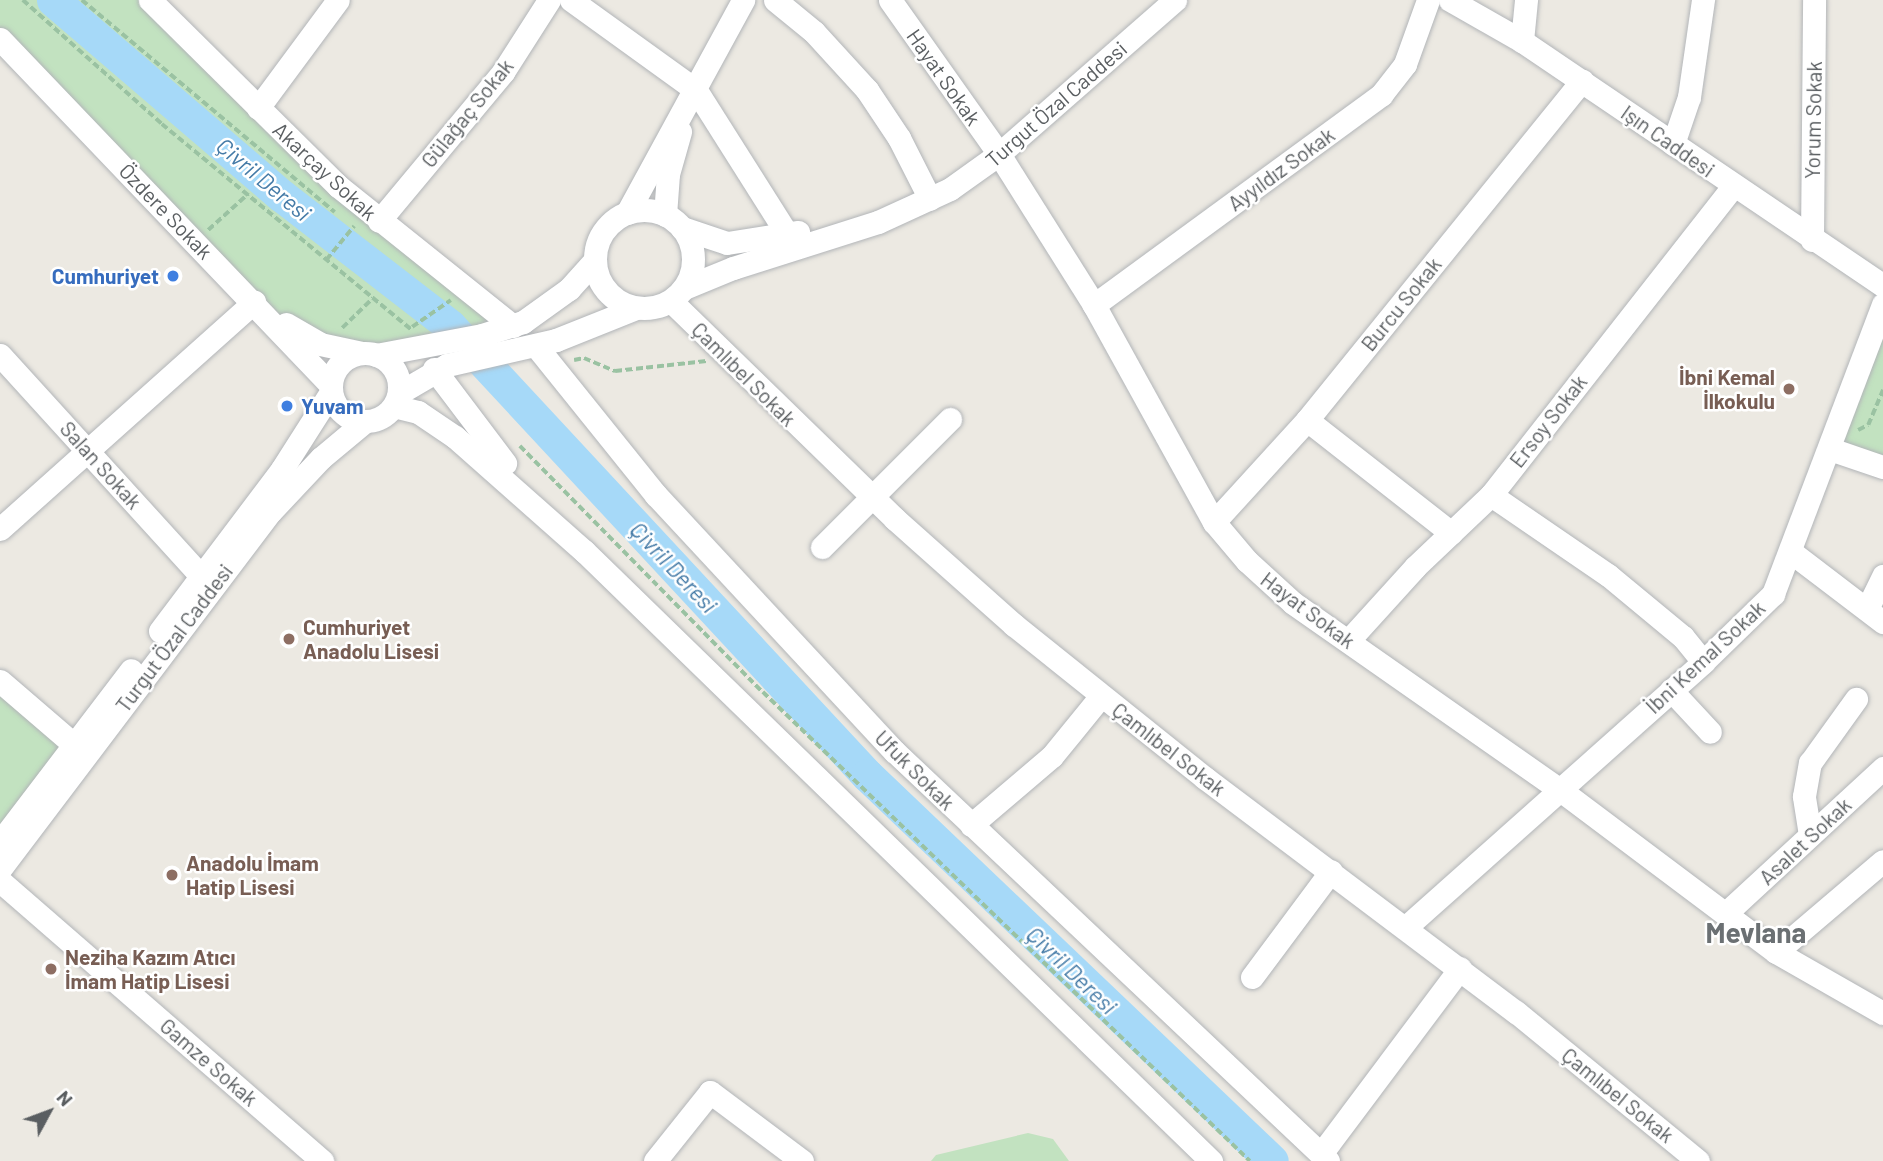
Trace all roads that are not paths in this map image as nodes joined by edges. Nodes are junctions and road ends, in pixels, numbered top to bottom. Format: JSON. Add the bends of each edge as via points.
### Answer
{"nodes":[{"id":1,"x":150,"y":0,"type":"edge"},
{"id":2,"x":338,"y":0,"type":"edge"},
{"id":3,"x":549,"y":0,"type":"edge"},
{"id":4,"x":571,"y":0,"type":"edge"},
{"id":5,"x":743,"y":0,"type":"edge"},
{"id":6,"x":775,"y":0,"type":"edge"},
{"id":7,"x":890,"y":0,"type":"edge"},
{"id":8,"x":1175,"y":0,"type":"edge"},
{"id":9,"x":1428,"y":0,"type":"edge"},
{"id":10,"x":1450,"y":0,"type":"edge"},
{"id":11,"x":1527,"y":0,"type":"edge"},
{"id":12,"x":1703,"y":0,"type":"edge"},
{"id":13,"x":1815,"y":0,"type":"edge"},
{"id":14,"x":1470,"y":6,"type":"edge"},
{"id":15,"x":0,"y":39,"type":"edge"},
{"id":16,"x":1522,"y":41,"type":"junction"},
{"id":17,"x":1582,"y":80,"type":"junction"},
{"id":18,"x":696,"y":90,"type":"junction"},
{"id":19,"x":258,"y":108,"type":"junction"},
{"id":20,"x":1673,"y":144,"type":"junction"},
{"id":21,"x":999,"y":155,"type":"junction"},
{"id":22,"x":1733,"y":186,"type":"junction"},
{"id":23,"x":930,"y":199,"type":"junction"},
{"id":24,"x":627,"y":213,"type":"junction"},
{"id":25,"x":674,"y":222,"type":"junction"},
{"id":26,"x":369,"y":226,"type":"junction"},
{"id":27,"x":787,"y":234,"type":"junction"},
{"id":28,"x":1812,"y":240,"type":"junction"},
{"id":29,"x":595,"y":260,"type":"junction"},
{"id":30,"x":1883,"y":285,"type":"edge"},
{"id":31,"x":677,"y":295,"type":"junction"},
{"id":32,"x":254,"y":302,"type":"junction"},
{"id":33,"x":1883,"y":304,"type":"edge"},
{"id":34,"x":1094,"y":305,"type":"junction"},
{"id":35,"x":636,"y":308,"type":"junction"},
{"id":36,"x":513,"y":326,"type":"junction"},
{"id":37,"x":487,"y":345,"type":"junction"},
{"id":38,"x":369,"y":354,"type":"junction"},
{"id":39,"x":544,"y":354,"type":"junction"},
{"id":40,"x":0,"y":355,"type":"edge"},
{"id":41,"x":436,"y":356,"type":"junction"},
{"id":42,"x":331,"y":388,"type":"junction"},
{"id":43,"x":396,"y":400,"type":"junction"},
{"id":44,"x":950,"y":419,"type":"dead end"},
{"id":45,"x":1307,"y":420,"type":"junction"},
{"id":46,"x":364,"y":422,"type":"junction"},
{"id":47,"x":1830,"y":449,"type":"junction"},
{"id":48,"x":88,"y":451,"type":"junction"},
{"id":49,"x":1883,"y":467,"type":"edge"},
{"id":50,"x":1491,"y":495,"type":"junction"},
{"id":51,"x":871,"y":496,"type":"junction"},
{"id":52,"x":1214,"y":522,"type":"junction"},
{"id":53,"x":0,"y":529,"type":"edge"},
{"id":54,"x":1451,"y":533,"type":"junction"},
{"id":55,"x":822,"y":547,"type":"dead end"},
{"id":56,"x":584,"y":551,"type":"junction"},
{"id":57,"x":1791,"y":552,"type":"junction"},
{"id":58,"x":201,"y":576,"type":"junction"},
{"id":59,"x":1883,"y":576,"type":"edge"},
{"id":60,"x":1875,"y":615,"type":"edge"},
{"id":61,"x":1348,"y":641,"type":"junction"},
{"id":62,"x":1703,"y":662,"type":"junction"},
{"id":63,"x":0,"y":681,"type":"edge"},
{"id":64,"x":1671,"y":690,"type":"junction"},
{"id":65,"x":1101,"y":696,"type":"junction"},
{"id":66,"x":1856,"y":699,"type":"dead end"},
{"id":67,"x":1710,"y":732,"type":"dead end"},
{"id":68,"x":80,"y":749,"type":"junction"},
{"id":69,"x":1883,"y":768,"type":"edge"},
{"id":70,"x":1559,"y":789,"type":"junction"},
{"id":71,"x":971,"y":825,"type":"junction"},
{"id":72,"x":1811,"y":835,"type":"junction"},
{"id":73,"x":0,"y":842,"type":"edge"},
{"id":74,"x":1883,"y":861,"type":"edge"},
{"id":75,"x":0,"y":869,"type":"edge"},
{"id":76,"x":1331,"y":871,"type":"junction"},
{"id":77,"x":0,"y":881,"type":"edge"},
{"id":78,"x":1726,"y":913,"type":"junction"},
{"id":79,"x":1406,"y":927,"type":"junction"},
{"id":80,"x":1776,"y":952,"type":"junction"},
{"id":81,"x":1460,"y":968,"type":"junction"},
{"id":82,"x":1252,"y":977,"type":"dead end"},
{"id":83,"x":1883,"y":1013,"type":"edge"},
{"id":84,"x":1324,"y":1158,"type":"edge"},
{"id":85,"x":323,"y":1161,"type":"edge"},
{"id":86,"x":655,"y":1161,"type":"edge"},
{"id":87,"x":802,"y":1161,"type":"edge"},
{"id":88,"x":1211,"y":1161,"type":"edge"},
{"id":89,"x":1698,"y":1161,"type":"edge"}],
"edges":[{"from":1,"to":19,"type":"street","name":"Akarçay Sokak"},
{"from":2,"to":19,"type":"street"},
{"from":3,"to":26,"type":"street","name":"Gülağaç Sokak","via":[[503,72]]},
{"from":4,"to":18,"type":"street"},
{"from":5,"to":18,"type":"street"},
{"from":6,"to":23,"type":"street","via":[[814,32],[867,90],[899,138]]},
{"from":7,"to":21,"type":"street","name":"Hayat Sokak"},
{"from":8,"to":21,"type":"street","name":"Turgut Özal Caddesi"},
{"from":9,"to":34,"type":"street","name":"Ayyıldız Sokak","via":[[1405,64],[1381,95]]},
{"from":10,"to":14,"type":"street","name":"Işın Caddesi"},
{"from":11,"to":16,"type":"street"},
{"from":12,"to":20,"type":"street","via":[[1689,97]]},
{"from":13,"to":28,"type":"street","name":"Yorum Sokak"},
{"from":14,"to":16,"type":"street","name":"Işın Caddesi"},
{"from":15,"to":32,"type":"street","name":"Özdere Sokak"},
{"from":16,"to":17,"type":"street","name":"Işın Caddesi"},
{"from":17,"to":20,"type":"street","name":"Işın Caddesi"},
{"from":17,"to":45,"type":"street","name":"Burcu Sokak"},
{"from":18,"to":24,"type":"street"},
{"from":18,"to":25,"type":"street","via":[[671,160]]},
{"from":18,"to":27,"type":"street"},
{"from":19,"to":26,"type":"street","name":"Akarçay Sokak"},
{"from":20,"to":22,"type":"street","name":"Işın Caddesi"},
{"from":21,"to":23,"type":"street","name":"Turgut Özal Caddesi"},
{"from":21,"to":34,"type":"street","name":"Hayat Sokak"},
{"from":22,"to":28,"type":"street","name":"Işın Caddesi"},
{"from":22,"to":50,"type":"street","name":"Ersoy Sokak"},
{"from":23,"to":27,"type":"street","name":"Turgut Özal Caddesi"},
{"from":23,"to":31,"type":"street","name":"Turgut Özal Caddesi","via":[[878,222],[733,268]]},
{"from":24,"to":25,"type":"street","via":[[646,210]]},
{"from":24,"to":29,"type":"street","via":[[602,235]]},
{"from":25,"to":27,"type":"street","name":"Turgut Özal Caddesi","via":[[727,243]]},
{"from":25,"to":31,"type":"street","via":[[693,263]]},
{"from":26,"to":36,"type":"street","name":"Akarçay Sokak"},
{"from":28,"to":30,"type":"street","name":"Işın Caddesi"},
{"from":29,"to":35,"type":"street","via":[[607,291]]},
{"from":29,"to":36,"type":"street","via":[[553,303]]},
{"from":31,"to":35,"type":"street"},
{"from":31,"to":51,"type":"street","name":"Çamlıbel Sokak","via":[[722,354]]},
{"from":32,"to":38,"type":"street","via":[[320,344]]},
{"from":32,"to":42,"type":"street","name":"Özdere Sokak"},
{"from":32,"to":48,"type":"street"},
{"from":33,"to":47,"type":"street","name":"İbni Kemal Sokak"},
{"from":34,"to":52,"type":"street","name":"Hayat Sokak"},
{"from":35,"to":39,"type":"street"},
{"from":36,"to":37,"type":"street"},
{"from":37,"to":39,"type":"street"},
{"from":37,"to":41,"type":"street"},
{"from":38,"to":41,"type":"street"},
{"from":38,"to":42,"type":"street","via":[[338,366]]},
{"from":38,"to":43,"type":"street","via":[[396,373]]},
{"from":39,"to":71,"type":"street","name":"Ufuk Sokak","via":[[656,495],[894,751]]},
{"from":40,"to":48,"type":"street","name":"Salan Sokak"},
{"from":41,"to":43,"type":"street"},
{"from":41,"to":56,"type":"street","via":[[486,442]]},
{"from":42,"to":46,"type":"street","via":[[340,411]]},
{"from":42,"to":58,"type":"street","name":"Turgut Özal Caddesi","via":[[282,469]]},
{"from":43,"to":46,"type":"street","via":[[384,416]]},
{"from":43,"to":56,"type":"street","via":[[455,437]]},
{"from":44,"to":51,"type":"street"},
{"from":45,"to":52,"type":"street","name":"Burcu Sokak"},
{"from":45,"to":54,"type":"street"},
{"from":46,"to":68,"type":"street","name":"Turgut Özal Caddesi","via":[[321,458],[271,511]]},
{"from":47,"to":49,"type":"street"},
{"from":47,"to":57,"type":"street","name":"İbni Kemal Sokak"},
{"from":48,"to":53,"type":"street"},
{"from":48,"to":58,"type":"street","name":"Salan Sokak"},
{"from":50,"to":54,"type":"street","name":"Ersoy Sokak"},
{"from":50,"to":62,"type":"street","via":[[1608,575],[1683,637]]},
{"from":51,"to":55,"type":"street"},
{"from":51,"to":65,"type":"street","name":"Çamlıbel Sokak"},
{"from":52,"to":61,"type":"street","name":"Hayat Sokak","via":[[1268,582]]},
{"from":54,"to":61,"type":"street","name":"Ersoy Sokak"},
{"from":56,"to":88,"type":"street"},
{"from":57,"to":60,"type":"street"},
{"from":57,"to":62,"type":"street","name":"İbni Kemal Sokak","via":[[1773,594]]},
{"from":58,"to":68,"type":"street","name":"Turgut Özal Caddesi"},
{"from":59,"to":60,"type":"street"},
{"from":61,"to":70,"type":"street","name":"Hayat Sokak"},
{"from":62,"to":64,"type":"street","name":"İbni Kemal Sokak"},
{"from":63,"to":68,"type":"street"},
{"from":64,"to":67,"type":"street"},
{"from":64,"to":70,"type":"street","name":"İbni Kemal Sokak"},
{"from":65,"to":71,"type":"street","via":[[1052,756]]},
{"from":65,"to":76,"type":"street","name":"Çamlıbel Sokak"},
{"from":66,"to":72,"type":"street","via":[[1810,763],[1804,796]]},
{"from":68,"to":73,"type":"street","name":"Turgut Özal Caddesi"},
{"from":68,"to":75,"type":"street","name":"Turgut Özal Caddesi"},
{"from":69,"to":72,"type":"street","name":"Asalet Sokak"},
{"from":70,"to":78,"type":"street","name":"Hayat Sokak"},
{"from":70,"to":79,"type":"street","name":"İbni Kemal Sokak"},
{"from":71,"to":84,"type":"street","name":"Ufuk Sokak"},
{"from":72,"to":78,"type":"street","name":"Asalet Sokak"},
{"from":74,"to":80,"type":"street"},
{"from":76,"to":79,"type":"street","name":"Çamlıbel Sokak"},
{"from":76,"to":82,"type":"street"},
{"from":77,"to":85,"type":"street","name":"Gamze Sokak"},
{"from":78,"to":80,"type":"street","name":"Hayat Sokak"},
{"from":79,"to":81,"type":"street","name":"Çamlıbel Sokak"},
{"from":80,"to":83,"type":"street","name":"Hayat Sokak"},
{"from":81,"to":84,"type":"street"},
{"from":81,"to":89,"type":"street","name":"Çamlıbel Sokak"},
{"from":86,"to":87,"type":"street","via":[[710,1092]]}]}
